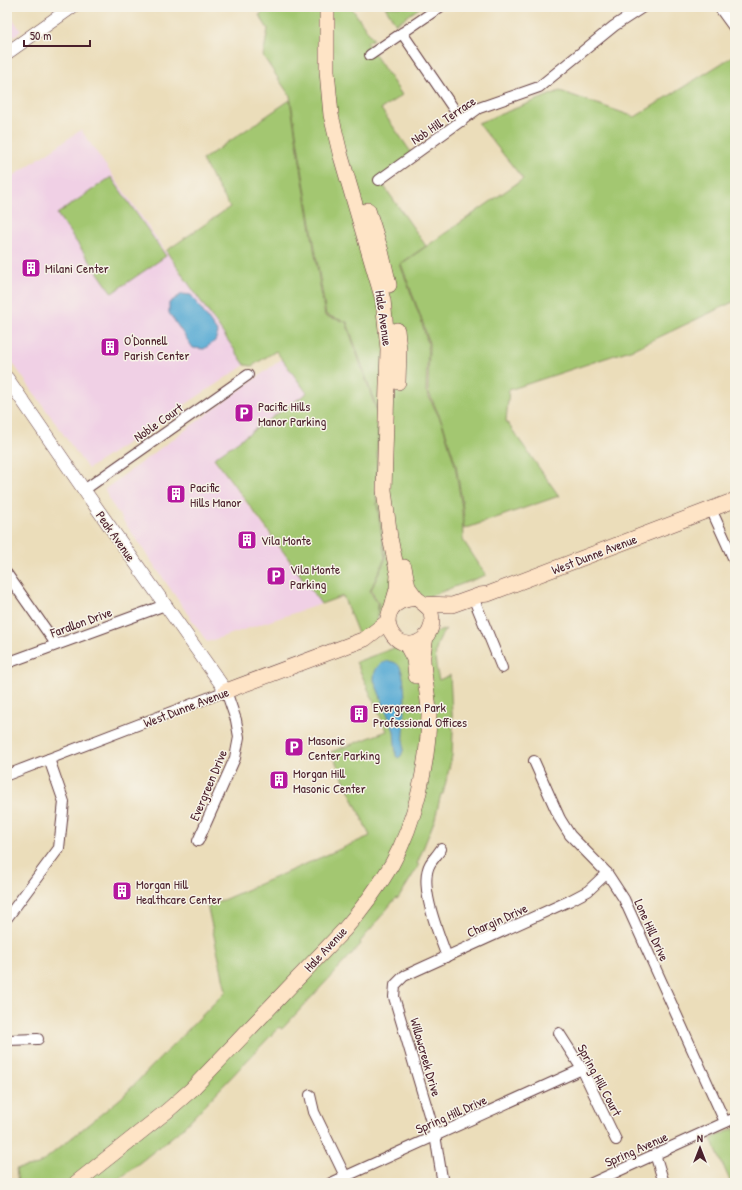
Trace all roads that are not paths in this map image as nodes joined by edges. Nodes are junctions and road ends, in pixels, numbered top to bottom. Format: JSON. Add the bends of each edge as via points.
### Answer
{"nodes":[{"id":1,"x":72,"y":7,"type":"edge"},
{"id":2,"x":327,"y":7,"type":"edge"},
{"id":3,"x":336,"y":7,"type":"edge"},
{"id":4,"x":440,"y":7,"type":"edge"},
{"id":5,"x":643,"y":7,"type":"edge"},
{"id":6,"x":719,"y":7,"type":"edge"},
{"id":7,"x":735,"y":29,"type":"edge"},
{"id":8,"x":402,"y":33,"type":"junction"},
{"id":9,"x":7,"y":53,"type":"edge"},
{"id":10,"x":370,"y":55,"type":"dead end"},
{"id":11,"x":462,"y":121,"type":"junction"},
{"id":12,"x":379,"y":180,"type":"dead end"},
{"id":13,"x":248,"y":375,"type":"dead end"},
{"id":14,"x":8,"y":380,"type":"edge"},
{"id":15,"x":84,"y":490,"type":"junction"},
{"id":16,"x":735,"y":500,"type":"edge"},
{"id":17,"x":711,"y":509,"type":"junction"},
{"id":18,"x":735,"y":562,"type":"edge"},
{"id":19,"x":7,"y":574,"type":"edge"},
{"id":20,"x":473,"y":597,"type":"junction"},
{"id":21,"x":420,"y":601,"type":"junction"},
{"id":22,"x":165,"y":605,"type":"junction"},
{"id":23,"x":452,"y":605,"type":"junction"},
{"id":24,"x":389,"y":616,"type":"junction"},
{"id":25,"x":429,"y":632,"type":"junction"},
{"id":26,"x":365,"y":639,"type":"junction"},
{"id":27,"x":400,"y":642,"type":"junction"},
{"id":28,"x":56,"y":644,"type":"junction"},
{"id":29,"x":7,"y":664,"type":"edge"},
{"id":30,"x":502,"y":668,"type":"dead end"},
{"id":31,"x":226,"y":692,"type":"junction"},
{"id":32,"x":49,"y":759,"type":"junction"},
{"id":33,"x":534,"y":761,"type":"dead end"},
{"id":34,"x":7,"y":775,"type":"edge"},
{"id":35,"x":198,"y":841,"type":"dead end"},
{"id":36,"x":441,"y":849,"type":"dead end"},
{"id":37,"x":607,"y":873,"type":"junction"},
{"id":38,"x":7,"y":918,"type":"edge"},
{"id":39,"x":447,"y":957,"type":"junction"},
{"id":40,"x":395,"y":985,"type":"joint"},
{"id":41,"x":559,"y":1033,"type":"dead end"},
{"id":42,"x":38,"y":1039,"type":"dead end"},
{"id":43,"x":7,"y":1040,"type":"edge"},
{"id":44,"x":582,"y":1069,"type":"junction"},
{"id":45,"x":310,"y":1095,"type":"dead end"},
{"id":46,"x":730,"y":1120,"type":"edge"},
{"id":47,"x":435,"y":1135,"type":"junction"},
{"id":48,"x":616,"y":1140,"type":"dead end"},
{"id":49,"x":655,"y":1154,"type":"junction"},
{"id":50,"x":345,"y":1176,"type":"junction"},
{"id":51,"x":63,"y":1183,"type":"edge"},
{"id":52,"x":76,"y":1183,"type":"edge"},
{"id":53,"x":331,"y":1183,"type":"edge"},
{"id":54,"x":444,"y":1183,"type":"edge"},
{"id":55,"x":592,"y":1183,"type":"edge"},
{"id":56,"x":664,"y":1183,"type":"edge"}],
"edges":[{"from":1,"to":9,"type":"street"},
{"from":2,"to":24,"type":"main road","name":"Hale Avenue","via":[[327,71],[331,116],[383,300],[388,349],[384,490],[398,575],[397,589]]},
{"from":3,"to":21,"type":"main road","name":"Hale Avenue","via":[[337,91],[341,114],[393,299],[399,350],[393,489],[408,587]]},
{"from":4,"to":8,"type":"street"},
{"from":5,"to":11,"type":"street","name":"Nob Hill Terrace","via":[[614,26],[539,86],[479,108]]},
{"from":6,"to":7,"type":"street"},
{"from":8,"to":10,"type":"street"},
{"from":8,"to":11,"type":"street"},
{"from":11,"to":12,"type":"street","name":"Nob Hill Terrace"},
{"from":13,"to":15,"type":"street","name":"Noble Court"},
{"from":14,"to":15,"type":"street","name":"Peak Avenue"},
{"from":15,"to":22,"type":"street","name":"Peak Avenue"},
{"from":16,"to":17,"type":"main road","name":"West Dunne Avenue"},
{"from":17,"to":18,"type":"street"},
{"from":17,"to":20,"type":"main road","name":"West Dunne Avenue","via":[[488,594]]},
{"from":19,"to":28,"type":"street"},
{"from":20,"to":23,"type":"main road","name":"West Dunne Avenue"},
{"from":20,"to":30,"type":"street"},
{"from":21,"to":23,"type":"main road","name":"West Dunne Avenue"},
{"from":21,"to":24,"type":"main road","via":[[403,599]]},
{"from":21,"to":25,"type":"main road","via":[[431,612]]},
{"from":22,"to":28,"type":"street","name":"Farallon Drive"},
{"from":22,"to":31,"type":"street","name":"Peak Avenue"},
{"from":23,"to":25,"type":"main road","name":"West Dunne Avenue"},
{"from":24,"to":26,"type":"main road","name":"West Dunne Avenue"},
{"from":24,"to":27,"type":"main road","via":[[390,630]]},
{"from":25,"to":27,"type":"main road","via":[[417,643]]},
{"from":25,"to":52,"type":"main road","name":"Hale Avenue","via":[[423,658],[429,714],[425,760],[415,806],[393,862],[380,884],[344,930],[191,1090]]},
{"from":26,"to":27,"type":"main road","name":"West Dunne Avenue"},
{"from":26,"to":31,"type":"main road","name":"West Dunne Avenue"},
{"from":27,"to":51,"type":"main road","name":"Hale Avenue","via":[[414,660],[418,689],[416,760],[407,804],[372,879],[334,926],[192,1078]]},
{"from":28,"to":29,"type":"street","name":"Farallon Drive"},
{"from":31,"to":32,"type":"street","name":"West Dunne Avenue"},
{"from":31,"to":35,"type":"street","name":"Evergreen Drive","via":[[239,737],[235,758]]},
{"from":32,"to":34,"type":"street","name":"West Dunne Avenue"},
{"from":32,"to":38,"type":"street","via":[[64,802],[59,848]]},
{"from":33,"to":37,"type":"street","name":"Lone Hill Drive","via":[[570,835]]},
{"from":36,"to":39,"type":"street","via":[[429,865],[427,881],[432,917]]},
{"from":37,"to":39,"type":"street","name":"Chargin Drive","via":[[582,895]]},
{"from":37,"to":46,"type":"street","name":"Lone Hill Drive","via":[[624,899]]},
{"from":39,"to":40,"type":"street","name":"Chargin Drive","via":[[404,976]]},
{"from":40,"to":47,"type":"street","name":"Willowcreek Drive","via":[[394,997]]},
{"from":41,"to":44,"type":"street","name":"Spring Hill Court"},
{"from":42,"to":43,"type":"street"},
{"from":44,"to":47,"type":"street","name":"Spring Hill Drive"},
{"from":44,"to":48,"type":"street","name":"Spring Hill Court"},
{"from":45,"to":50,"type":"street","via":[[314,1112]]},
{"from":46,"to":49,"type":"street","name":"Spring Avenue"},
{"from":47,"to":50,"type":"street","name":"Spring Hill Drive"},
{"from":47,"to":54,"type":"street","name":"Willowcreek Drive"},
{"from":49,"to":55,"type":"street","name":"Spring Avenue"},
{"from":49,"to":56,"type":"street"},
{"from":50,"to":53,"type":"street","name":"Spring Hill Drive"}]}
